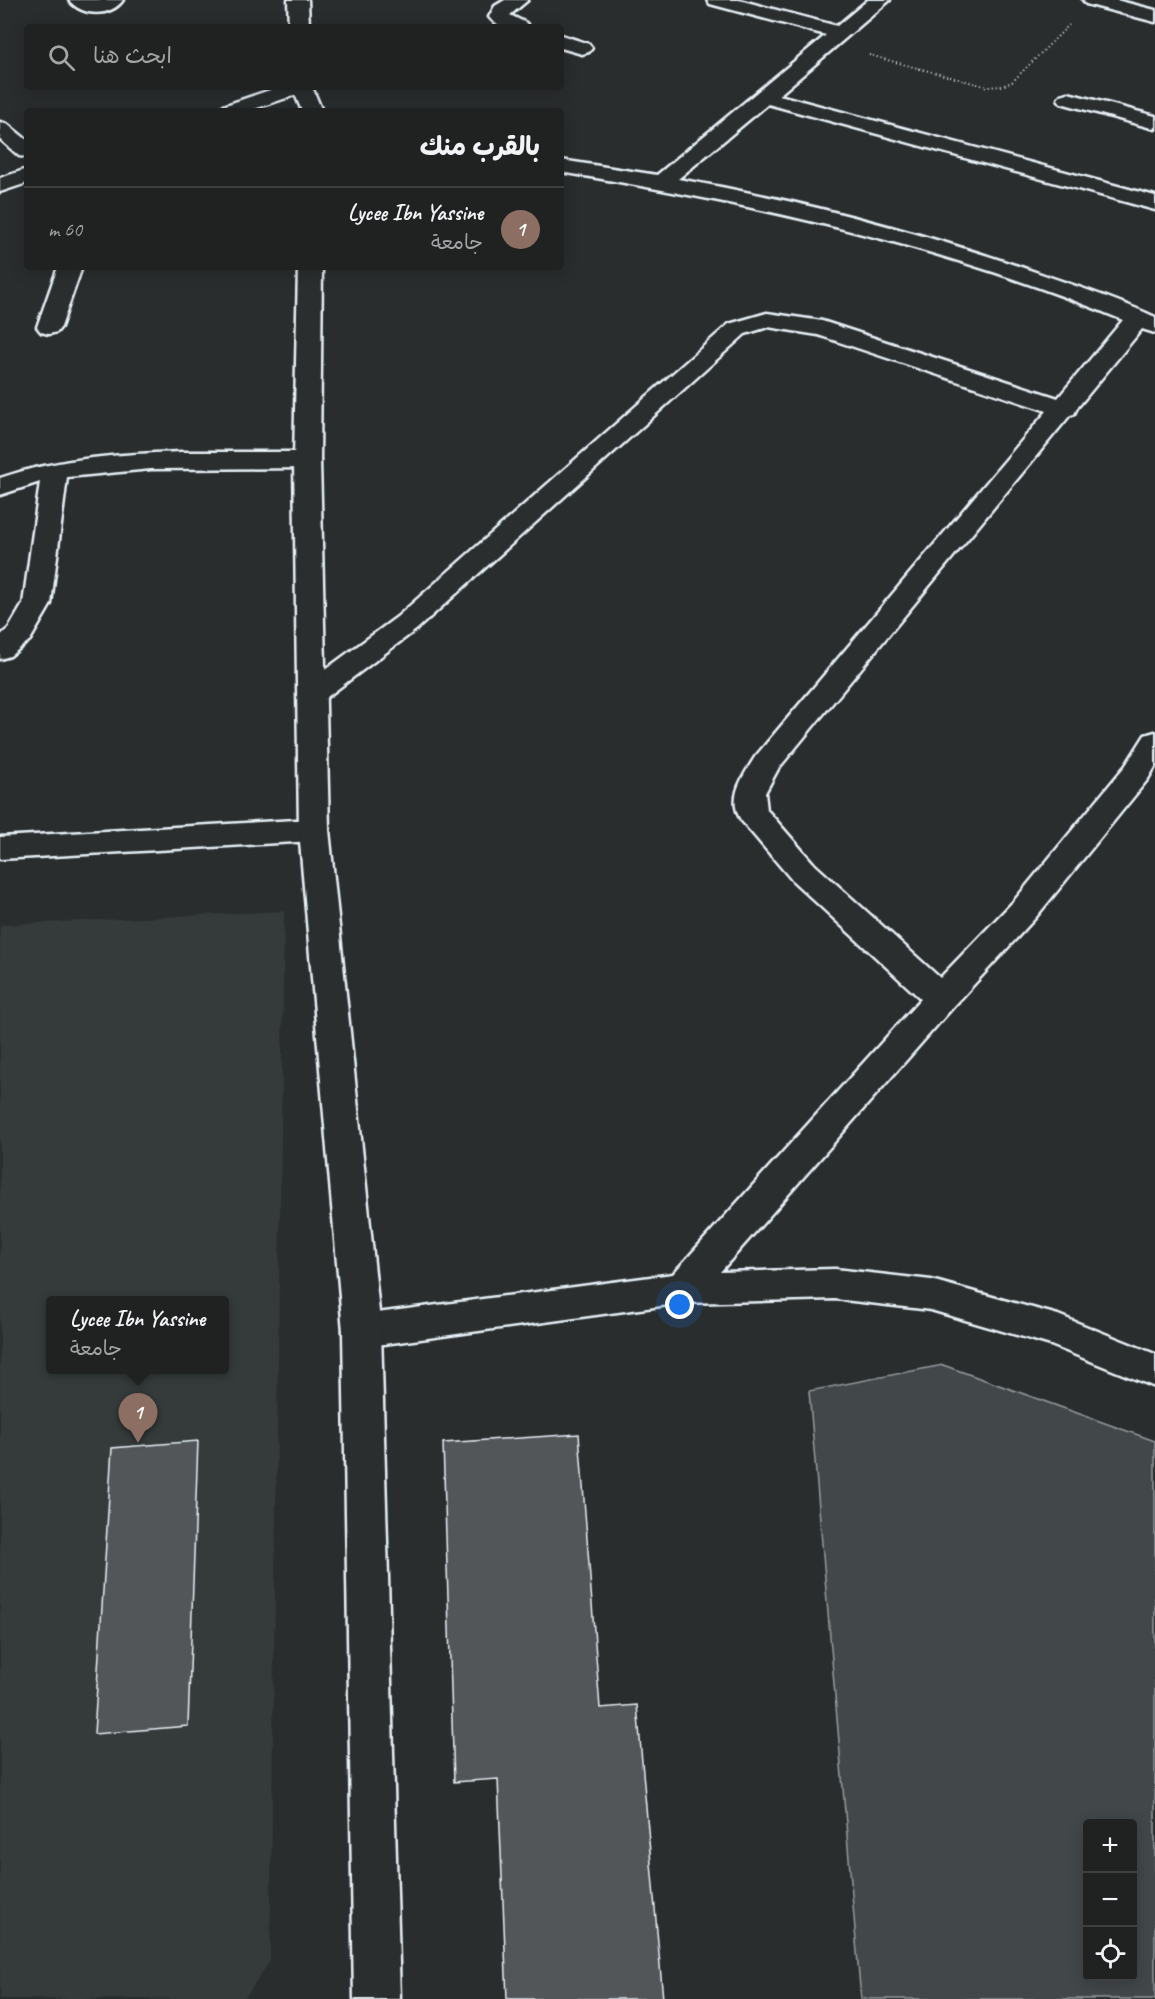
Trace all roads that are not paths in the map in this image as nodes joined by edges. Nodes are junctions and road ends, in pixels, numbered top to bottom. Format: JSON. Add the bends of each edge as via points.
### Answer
{"nodes":[{"id":1,"x":79,"y":0,"type":"edge"},
{"id":2,"x":113,"y":0,"type":"edge"},
{"id":3,"x":298,"y":0,"type":"edge"},
{"id":4,"x":518,"y":0,"type":"edge"},
{"id":5,"x":717,"y":0,"type":"edge"},
{"id":6,"x":880,"y":0,"type":"edge"},
{"id":7,"x":1093,"y":0,"type":"edge"},
{"id":8,"x":1155,"y":16,"type":"edge"},
{"id":9,"x":299,"y":24,"type":"edge"},
{"id":10,"x":513,"y":24,"type":"edge"},
{"id":11,"x":834,"y":38,"type":"junction"},
{"id":12,"x":564,"y":42,"type":"edge"},
{"id":13,"x":582,"y":48,"type":"dead end"},
{"id":14,"x":292,"y":90,"type":"edge"},
{"id":15,"x":302,"y":90,"type":"edge"},
{"id":16,"x":765,"y":97,"type":"junction"},
{"id":17,"x":1068,"y":99,"type":"dead end"},
{"id":18,"x":236,"y":108,"type":"edge"},
{"id":19,"x":311,"y":108,"type":"edge"},
{"id":20,"x":1155,"y":123,"type":"edge"},
{"id":21,"x":0,"y":128,"type":"edge"},
{"id":22,"x":24,"y":149,"type":"edge"},
{"id":23,"x":564,"y":166,"type":"edge"},
{"id":24,"x":24,"y":177,"type":"edge"},
{"id":25,"x":662,"y":182,"type":"junction"},
{"id":26,"x":0,"y":185,"type":"edge"},
{"id":27,"x":1155,"y":203,"type":"edge"},
{"id":28,"x":69,"y":270,"type":"edge"},
{"id":29,"x":310,"y":270,"type":"edge"},
{"id":30,"x":1147,"y":322,"type":"edge"},
{"id":31,"x":49,"y":327,"type":"dead end"},
{"id":32,"x":1065,"y":409,"type":"junction"},
{"id":33,"x":307,"y":460,"type":"junction"},
{"id":34,"x":55,"y":470,"type":"junction"},
{"id":35,"x":0,"y":487,"type":"edge"},
{"id":36,"x":0,"y":650,"type":"edge"},
{"id":37,"x":313,"y":693,"type":"junction"},
{"id":38,"x":1155,"y":742,"type":"edge"},
{"id":39,"x":314,"y":830,"type":"junction"},
{"id":40,"x":0,"y":849,"type":"edge"},
{"id":41,"x":941,"y":998,"type":"junction"},
{"id":42,"x":683,"y":1288,"type":"junction"},
{"id":43,"x":362,"y":1332,"type":"junction"},
{"id":44,"x":1155,"y":1371,"type":"edge"},
{"id":45,"x":377,"y":1999,"type":"edge"}],
"edges":[{"from":1,"to":2,"type":"street","via":[[96,8]]},
{"from":3,"to":9,"type":"street"},
{"from":4,"to":10,"type":"street","via":[[502,10],[499,17]]},
{"from":5,"to":11,"type":"street"},
{"from":6,"to":11,"type":"street"},
{"from":7,"to":8,"type":"street"},
{"from":11,"to":16,"type":"street"},
{"from":12,"to":13,"type":"street"},
{"from":14,"to":18,"type":"street"},
{"from":15,"to":19,"type":"street"},
{"from":16,"to":25,"type":"street"},
{"from":16,"to":27,"type":"street"},
{"from":17,"to":20,"type":"street"},
{"from":21,"to":22,"type":"street"},
{"from":23,"to":25,"type":"street"},
{"from":24,"to":26,"type":"street"},
{"from":25,"to":30,"type":"street","via":[[860,224],[1010,270]]},
{"from":28,"to":31,"type":"street"},
{"from":29,"to":33,"type":"street"},
{"from":30,"to":32,"type":"street"},
{"from":32,"to":37,"type":"street","via":[[822,328],[767,320],[737,329],[407,623]]},
{"from":32,"to":41,"type":"street","via":[[766,764],[750,793],[752,813],[803,872]]},
{"from":33,"to":34,"type":"street","via":[[116,463]]},
{"from":33,"to":37,"type":"street"},
{"from":34,"to":35,"type":"street"},
{"from":34,"to":36,"type":"street","via":[[37,604],[20,634]]},
{"from":37,"to":39,"type":"street"},
{"from":38,"to":41,"type":"street","via":[[1137,772],[1025,909]]},
{"from":39,"to":40,"type":"street"},
{"from":39,"to":43,"type":"street"},
{"from":41,"to":42,"type":"street"},
{"from":42,"to":43,"type":"street"},
{"from":42,"to":44,"type":"street","via":[[835,1284],[931,1295],[1058,1331]]},
{"from":43,"to":45,"type":"street"}]}
